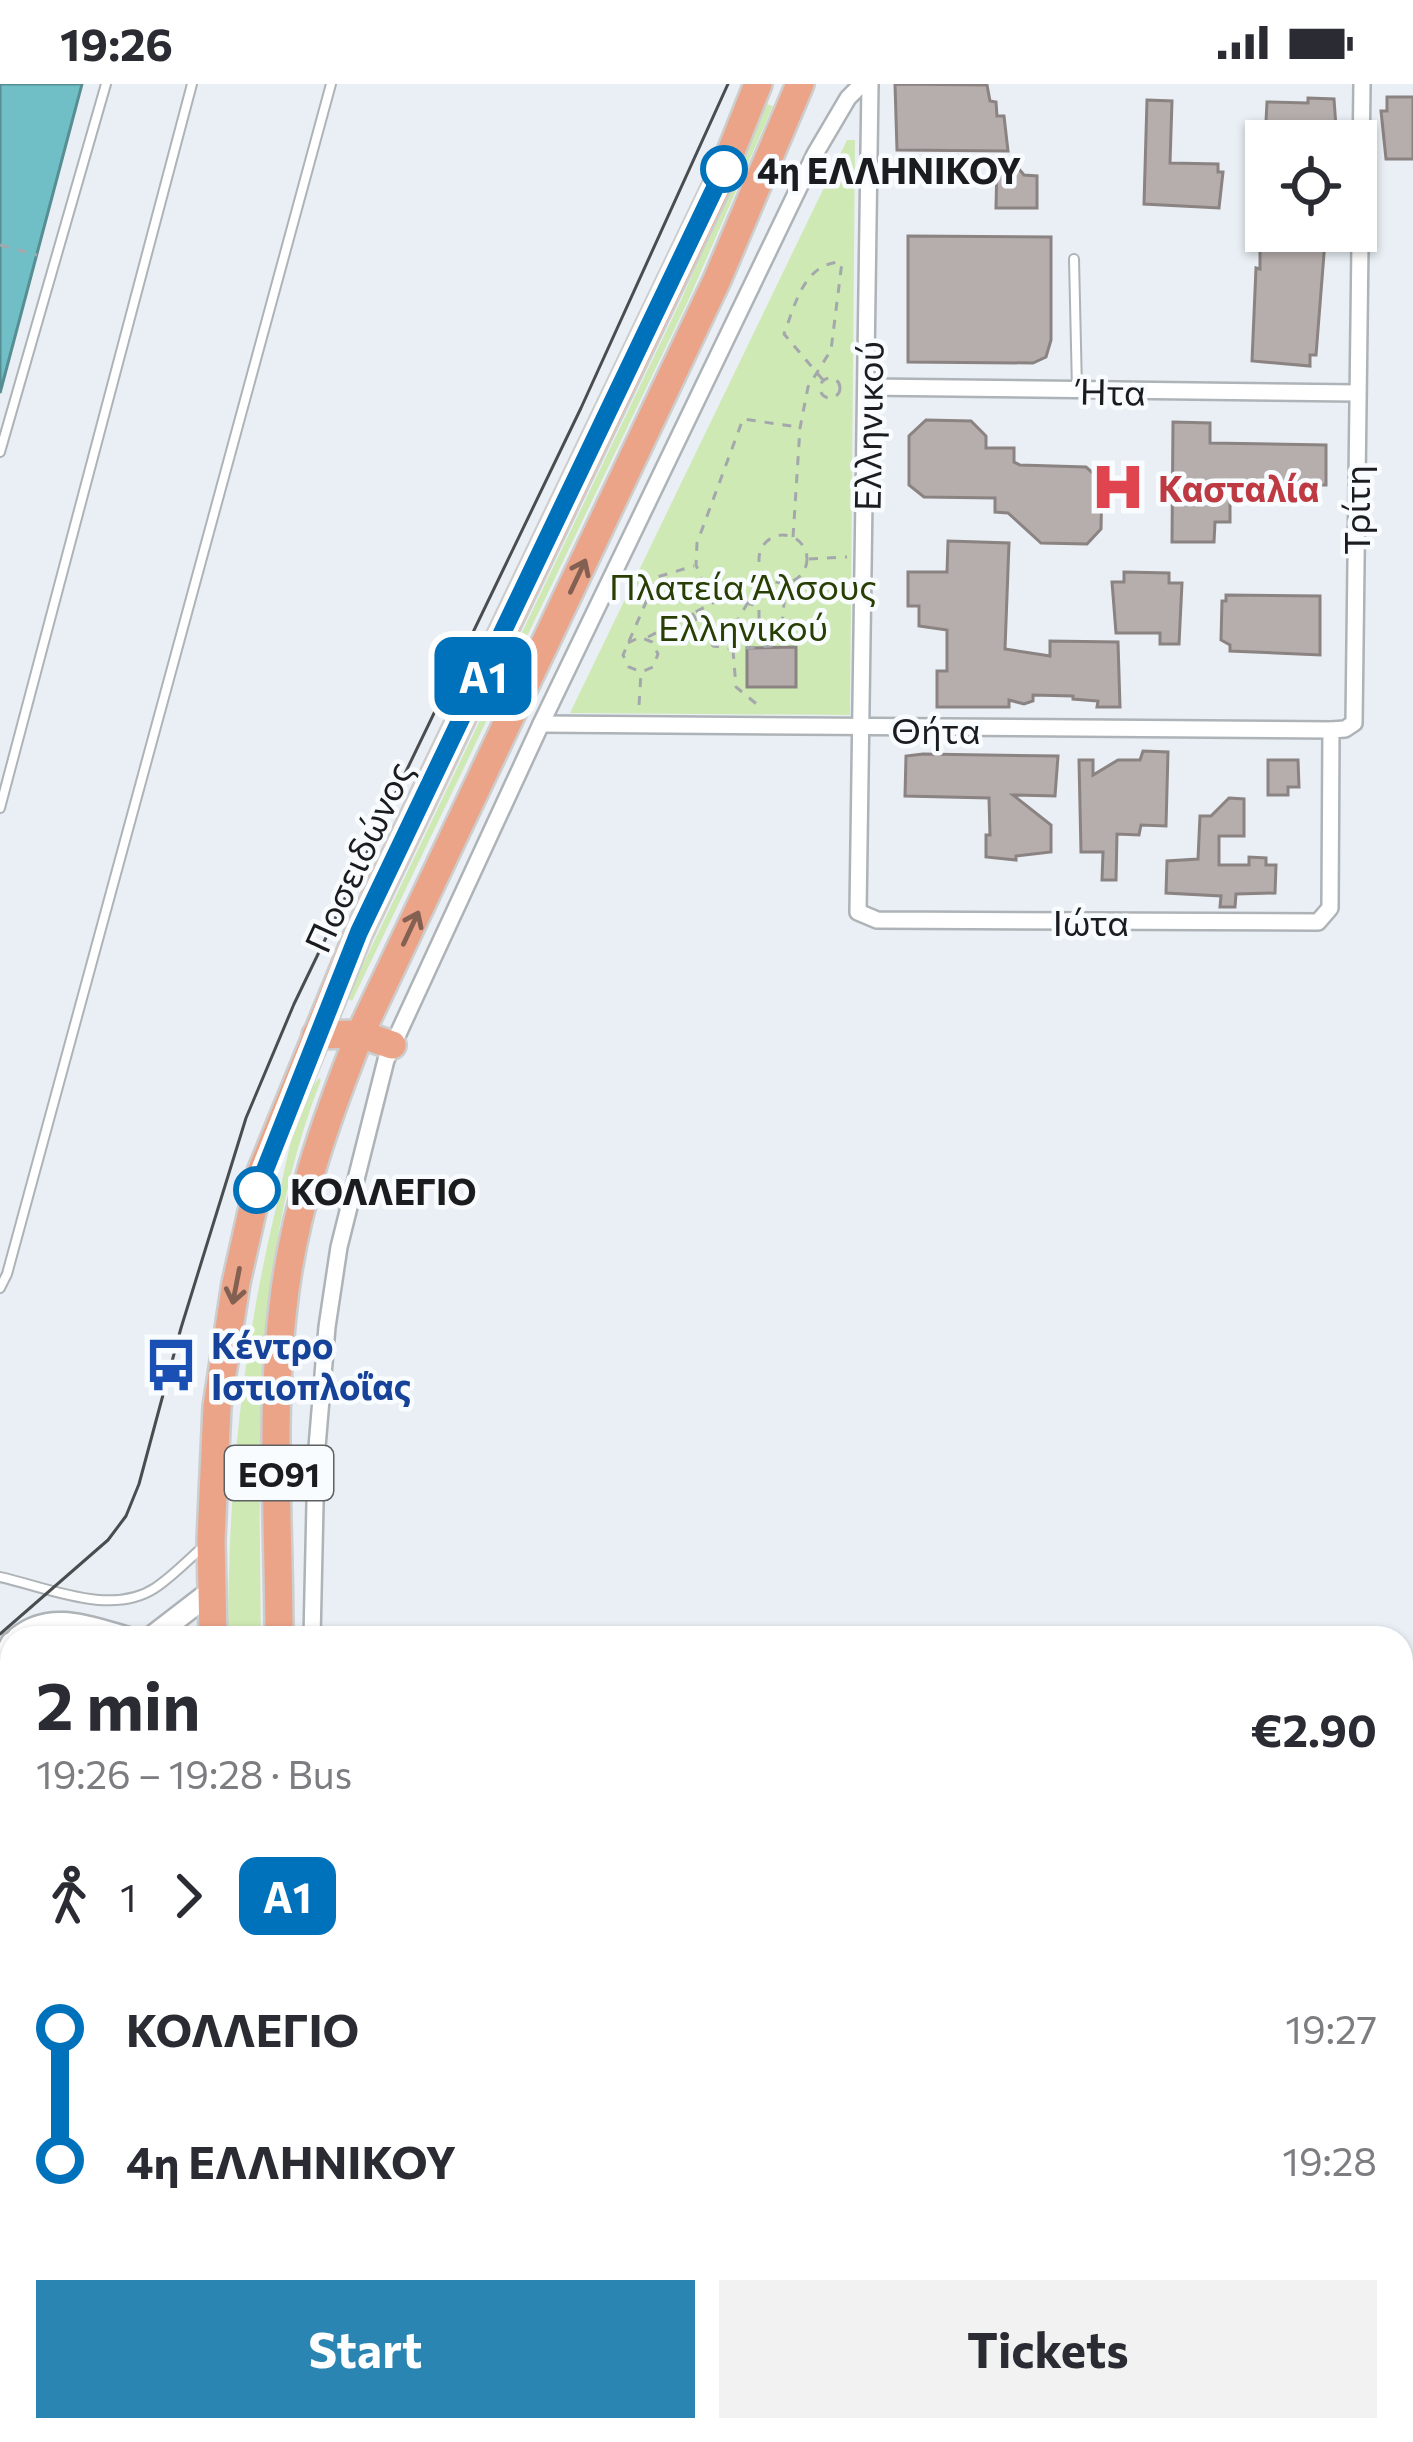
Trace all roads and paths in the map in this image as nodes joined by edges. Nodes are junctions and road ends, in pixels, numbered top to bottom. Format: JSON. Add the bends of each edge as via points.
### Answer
{"nodes":[{"id":1,"x":106,"y":84,"type":"edge"},
{"id":2,"x":192,"y":84,"type":"edge"},
{"id":3,"x":332,"y":84,"type":"edge"},
{"id":4,"x":758,"y":84,"type":"edge"},
{"id":5,"x":800,"y":84,"type":"edge"},
{"id":6,"x":866,"y":84,"type":"edge"},
{"id":7,"x":1362,"y":84,"type":"edge"},
{"id":8,"x":0,"y":245,"type":"edge"},
{"id":9,"x":37,"y":255,"type":"dead end"},
{"id":10,"x":1074,"y":259,"type":"dead end"},
{"id":11,"x":842,"y":262,"type":"junction"},
{"id":12,"x":870,"y":262,"type":"junction"},
{"id":13,"x":816,"y":372,"type":"junction"},
{"id":14,"x":823,"y":380,"type":"dead end"},
{"id":15,"x":867,"y":387,"type":"junction"},
{"id":16,"x":1077,"y":390,"type":"junction"},
{"id":17,"x":1356,"y":393,"type":"junction"},
{"id":18,"x":800,"y":428,"type":"junction"},
{"id":19,"x":0,"y":452,"type":"edge"},
{"id":20,"x":793,"y":537,"type":"junction"},
{"id":21,"x":866,"y":556,"type":"junction"},
{"id":22,"x":807,"y":559,"type":"junction"},
{"id":23,"x":697,"y":565,"type":"junction"},
{"id":24,"x":786,"y":583,"type":"junction"},
{"id":25,"x":749,"y":601,"type":"junction"},
{"id":26,"x":711,"y":602,"type":"junction"},
{"id":27,"x":692,"y":613,"type":"junction"},
{"id":28,"x":647,"y":638,"type":"junction"},
{"id":29,"x":628,"y":643,"type":"junction"},
{"id":30,"x":759,"y":645,"type":"junction"},
{"id":31,"x":735,"y":648,"type":"junction"},
{"id":32,"x":641,"y":672,"type":"junction"},
{"id":33,"x":541,"y":724,"type":"junction"},
{"id":34,"x":638,"y":725,"type":"junction"},
{"id":35,"x":761,"y":726,"type":"junction"},
{"id":36,"x":861,"y":728,"type":"junction"},
{"id":37,"x":1331,"y":730,"type":"junction"},
{"id":38,"x":0,"y":808,"type":"edge"},
{"id":39,"x":858,"y":912,"type":"joint"},
{"id":40,"x":1325,"y":918,"type":"joint"},
{"id":41,"x":360,"y":1034,"type":"junction"},
{"id":42,"x":316,"y":1035,"type":"junction"},
{"id":43,"x":392,"y":1045,"type":"junction"},
{"id":44,"x":0,"y":1288,"type":"edge"},
{"id":45,"x":211,"y":1540,"type":"junction"},
{"id":46,"x":0,"y":1577,"type":"edge"},
{"id":47,"x":212,"y":1592,"type":"junction"},
{"id":48,"x":38,"y":1626,"type":"edge"},
{"id":49,"x":74,"y":1626,"type":"edge"},
{"id":50,"x":167,"y":1626,"type":"edge"},
{"id":51,"x":212,"y":1626,"type":"edge"},
{"id":52,"x":279,"y":1626,"type":"edge"},
{"id":53,"x":311,"y":1626,"type":"edge"}],
"edges":[{"from":1,"to":19,"type":"lane"},
{"from":2,"to":38,"type":"lane"},
{"from":3,"to":44,"type":"lane"},
{"from":4,"to":42,"type":"highway","name":"Ποσειδώνος","number":"ΕΟ91"},
{"from":41,"to":5,"type":"highway","number":"ΕΟ91","one_way":true,"via":[[718,280]]},
{"from":6,"to":12,"type":"street","name":"Ελληνικού"},
{"from":6,"to":33,"type":"street","via":[[848,98],[815,154]]},
{"from":7,"to":17,"type":"street","name":"Τρίτη"},
{"from":8,"to":9,"type":"path"},
{"from":10,"to":16,"type":"lane"},
{"from":11,"to":12,"type":"path"},
{"from":11,"to":13,"type":"path","via":[[830,350]]},
{"from":11,"to":13,"type":"path","via":[[825,264],[805,282],[784,334]]},
{"from":12,"to":15,"type":"street","name":"Ελληνικού"},
{"from":13,"to":14,"type":"path"},
{"from":13,"to":18,"type":"path"},
{"from":15,"to":16,"type":"street","name":"Ήτα"},
{"from":15,"to":21,"type":"street","name":"Ελληνικού"},
{"from":16,"to":17,"type":"street","name":"Ήτα"},
{"from":17,"to":37,"type":"street","name":"Τρίτη","via":[[1354,724]]},
{"from":18,"to":20,"type":"path"},
{"from":18,"to":23,"type":"path","via":[[743,419]]},
{"from":20,"to":22,"type":"path"},
{"from":20,"to":24,"type":"path","via":[[768,539],[758,560],[764,575]]},
{"from":21,"to":22,"type":"path"},
{"from":21,"to":36,"type":"street","name":"Ελληνικού"},
{"from":22,"to":24,"type":"path"},
{"from":23,"to":26,"type":"path"},
{"from":23,"to":29,"type":"path","via":[[657,577]]},
{"from":24,"to":30,"type":"path","via":[[780,645]]},
{"from":25,"to":26,"type":"path"},
{"from":25,"to":30,"type":"path","via":[[759,608]]},
{"from":25,"to":31,"type":"path","via":[[736,623]]},
{"from":26,"to":27,"type":"path"},
{"from":27,"to":28,"type":"path"},
{"from":27,"to":31,"type":"path","via":[[713,646]]},
{"from":28,"to":29,"type":"path"},
{"from":28,"to":32,"type":"path","via":[[657,661]]},
{"from":29,"to":32,"type":"path","via":[[625,662]]},
{"from":30,"to":31,"type":"path"},
{"from":31,"to":35,"type":"path","via":[[736,687],[760,707]]},
{"from":32,"to":34,"type":"path"},
{"from":33,"to":34,"type":"street","name":"Θήτα"},
{"from":33,"to":43,"type":"street"},
{"from":34,"to":35,"type":"street","name":"Θήτα"},
{"from":35,"to":36,"type":"street","name":"Θήτα"},
{"from":36,"to":37,"type":"street","name":"Θήτα"},
{"from":36,"to":39,"type":"street","name":"Ελληνικού"},
{"from":37,"to":40,"type":"street","name":"Τρίτη"},
{"from":39,"to":40,"type":"street","name":"Ιώτα","via":[[877,920]]},
{"from":41,"to":42,"type":"highway"},
{"from":41,"to":43,"type":"highway"},
{"from":41,"to":52,"type":"highway","number":"ΕΟ91","via":[[304,1194],[283,1307]]},
{"from":42,"to":45,"type":"highway","name":"Ποσειδώνος","number":"ΕΟ91","one_way":true,"via":[[262,1172],[236,1283],[217,1407]]},
{"from":43,"to":53,"type":"street","via":[[339,1247],[327,1328]]},
{"from":45,"to":46,"type":"lane","via":[[156,1587],[129,1598],[97,1599]]},
{"from":45,"to":47,"type":"highway","name":"Ποσειδώνος","number":"ΕΟ91"},
{"from":47,"to":50,"type":"street"},
{"from":47,"to":51,"type":"highway","name":"Ποσειδώνος","number":"ΕΟ91"},
{"from":48,"to":49,"type":"street"}]}
